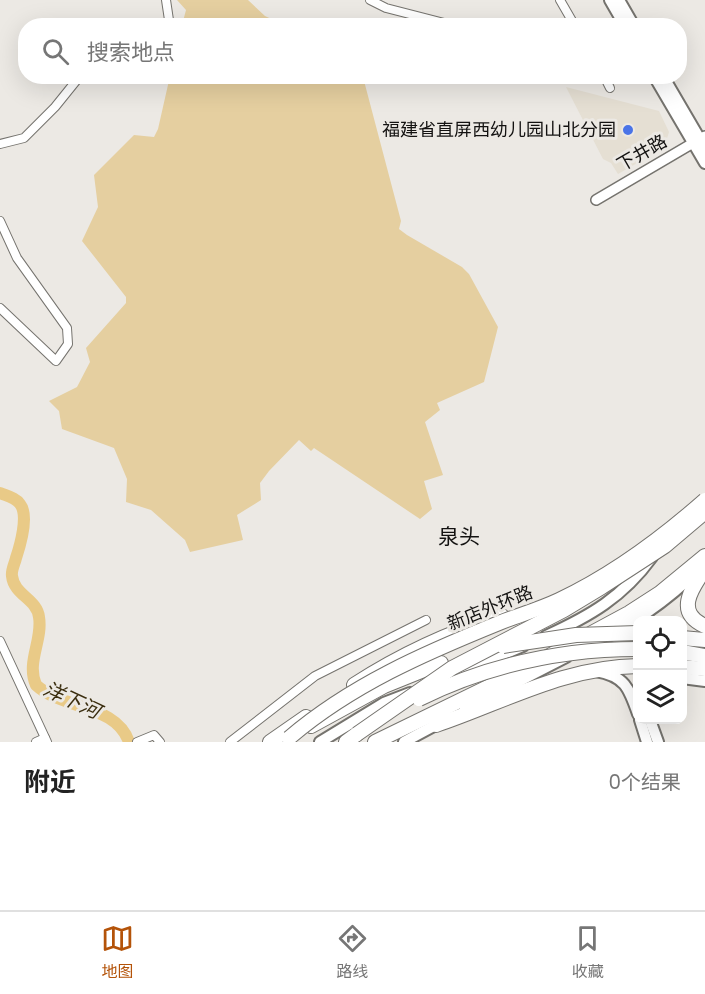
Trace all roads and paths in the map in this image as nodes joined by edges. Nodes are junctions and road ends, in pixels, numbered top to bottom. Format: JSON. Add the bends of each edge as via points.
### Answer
{"nodes":[{"id":1,"x":166,"y":0,"type":"edge"},
{"id":2,"x":370,"y":0,"type":"edge"},
{"id":3,"x":560,"y":0,"type":"edge"},
{"id":4,"x":610,"y":0,"type":"edge"},
{"id":5,"x":619,"y":0,"type":"edge"},
{"id":6,"x":168,"y":18,"type":"edge"},
{"id":7,"x":425,"y":18,"type":"edge"},
{"id":8,"x":570,"y":18,"type":"edge"},
{"id":9,"x":620,"y":18,"type":"edge"},
{"id":10,"x":629,"y":18,"type":"edge"},
{"id":11,"x":74,"y":84,"type":"edge"},
{"id":12,"x":608,"y":84,"type":"edge"},
{"id":13,"x":660,"y":84,"type":"edge"},
{"id":14,"x":668,"y":84,"type":"edge"},
{"id":15,"x":610,"y":88,"type":"dead end"},
{"id":16,"x":701,"y":141,"type":"edge"},
{"id":17,"x":0,"y":144,"type":"edge"},
{"id":18,"x":705,"y":163,"type":"edge"},
{"id":19,"x":596,"y":200,"type":"dead end"},
{"id":20,"x":0,"y":221,"type":"edge"},
{"id":21,"x":0,"y":308,"type":"edge"},
{"id":22,"x":705,"y":491,"type":"edge"},
{"id":23,"x":705,"y":500,"type":"edge"},
{"id":24,"x":705,"y":512,"type":"edge"},
{"id":25,"x":667,"y":538,"type":"junction"},
{"id":26,"x":705,"y":556,"type":"edge"},
{"id":27,"x":705,"y":563,"type":"edge"},
{"id":28,"x":705,"y":569,"type":"edge"},
{"id":29,"x":529,"y":608,"type":"joint"},
{"id":30,"x":426,"y":620,"type":"dead end"},
{"id":31,"x":705,"y":626,"type":"edge"},
{"id":32,"x":633,"y":633,"type":"edge"},
{"id":33,"x":687,"y":638,"type":"edge"},
{"id":34,"x":705,"y":640,"type":"edge"},
{"id":35,"x":0,"y":641,"type":"edge"},
{"id":36,"x":633,"y":649,"type":"edge"},
{"id":37,"x":687,"y":653,"type":"edge"},
{"id":38,"x":705,"y":656,"type":"edge"},
{"id":39,"x":633,"y":666,"type":"edge"},
{"id":40,"x":687,"y":667,"type":"edge"},
{"id":41,"x":705,"y":669,"type":"edge"},
{"id":42,"x":590,"y":670,"type":"junction"},
{"id":43,"x":687,"y":679,"type":"edge"},
{"id":44,"x":705,"y":681,"type":"edge"},
{"id":45,"x":633,"y":700,"type":"edge"},
{"id":46,"x":433,"y":720,"type":"junction"},
{"id":47,"x":641,"y":724,"type":"edge"},
{"id":48,"x":651,"y":724,"type":"edge"},
{"id":49,"x":351,"y":738,"type":"edge"},
{"id":50,"x":46,"y":740,"type":"edge"},
{"id":51,"x":141,"y":740,"type":"edge"},
{"id":52,"x":286,"y":740,"type":"edge"},
{"id":53,"x":36,"y":742,"type":"edge"},
{"id":54,"x":160,"y":742,"type":"edge"},
{"id":55,"x":230,"y":742,"type":"edge"},
{"id":56,"x":270,"y":742,"type":"edge"},
{"id":57,"x":320,"y":742,"type":"edge"},
{"id":58,"x":375,"y":742,"type":"edge"},
{"id":59,"x":404,"y":742,"type":"edge"},
{"id":60,"x":647,"y":742,"type":"edge"},
{"id":61,"x":658,"y":742,"type":"edge"}],
"edges":[{"from":1,"to":6,"type":"street"},
{"from":2,"to":7,"type":"street"},
{"from":3,"to":8,"type":"street"},
{"from":4,"to":9,"type":"main road"},
{"from":5,"to":10,"type":"main road"},
{"from":11,"to":17,"type":"street","via":[[24,138]]},
{"from":12,"to":15,"type":"street"},
{"from":13,"to":16,"type":"main road"},
{"from":14,"to":16,"type":"main road"},
{"from":16,"to":18,"type":"main road"},
{"from":16,"to":19,"type":"street","name":"下井路"},
{"from":20,"to":21,"type":"street","via":[[16,258],[67,328],[68,344],[57,361]]},
{"from":22,"to":25,"type":"main road"},
{"from":23,"to":52,"type":"highway","name":"新店外环路","bridge":true,"via":[[598,579],[558,601],[395,668],[330,706]]},
{"from":24,"to":49,"type":"highway","name":"新店外环路","bridge":true,"via":[[665,546],[602,587],[452,668]]},
{"from":25,"to":29,"type":"main road","via":[[620,581]]},
{"from":25,"to":57,"type":"main road","via":[[637,578],[585,618],[384,703]]},
{"from":26,"to":46,"type":"highway","via":[[635,610]]},
{"from":27,"to":46,"type":"main road","via":[[676,591],[628,626]]},
{"from":28,"to":31,"type":"highway","via":[[686,602],[695,619]]},
{"from":29,"to":56,"type":"highway","via":[[464,628],[399,657]]},
{"from":30,"to":55,"type":"street","via":[[315,676]]},
{"from":32,"to":52,"type":"highway","bridge":true,"via":[[515,643],[441,663],[384,686]]},
{"from":33,"to":34,"type":"highway"},
{"from":35,"to":50,"type":"street"},
{"from":36,"to":49,"type":"highway","bridge":true,"via":[[540,657],[497,668],[412,702]]},
{"from":37,"to":38,"type":"highway"},
{"from":39,"to":42,"type":"highway"},
{"from":40,"to":41,"type":"highway"},
{"from":42,"to":45,"type":"main road","via":[[623,682]]},
{"from":42,"to":46,"type":"highway","via":[[545,683],[482,709]]},
{"from":43,"to":44,"type":"main road"},
{"from":46,"to":58,"type":"highway"},
{"from":46,"to":59,"type":"main road"},
{"from":47,"to":60,"type":"main road"},
{"from":48,"to":61,"type":"main road"},
{"from":50,"to":53,"type":"street"},
{"from":51,"to":54,"type":"street","via":[[154,735]]}]}
